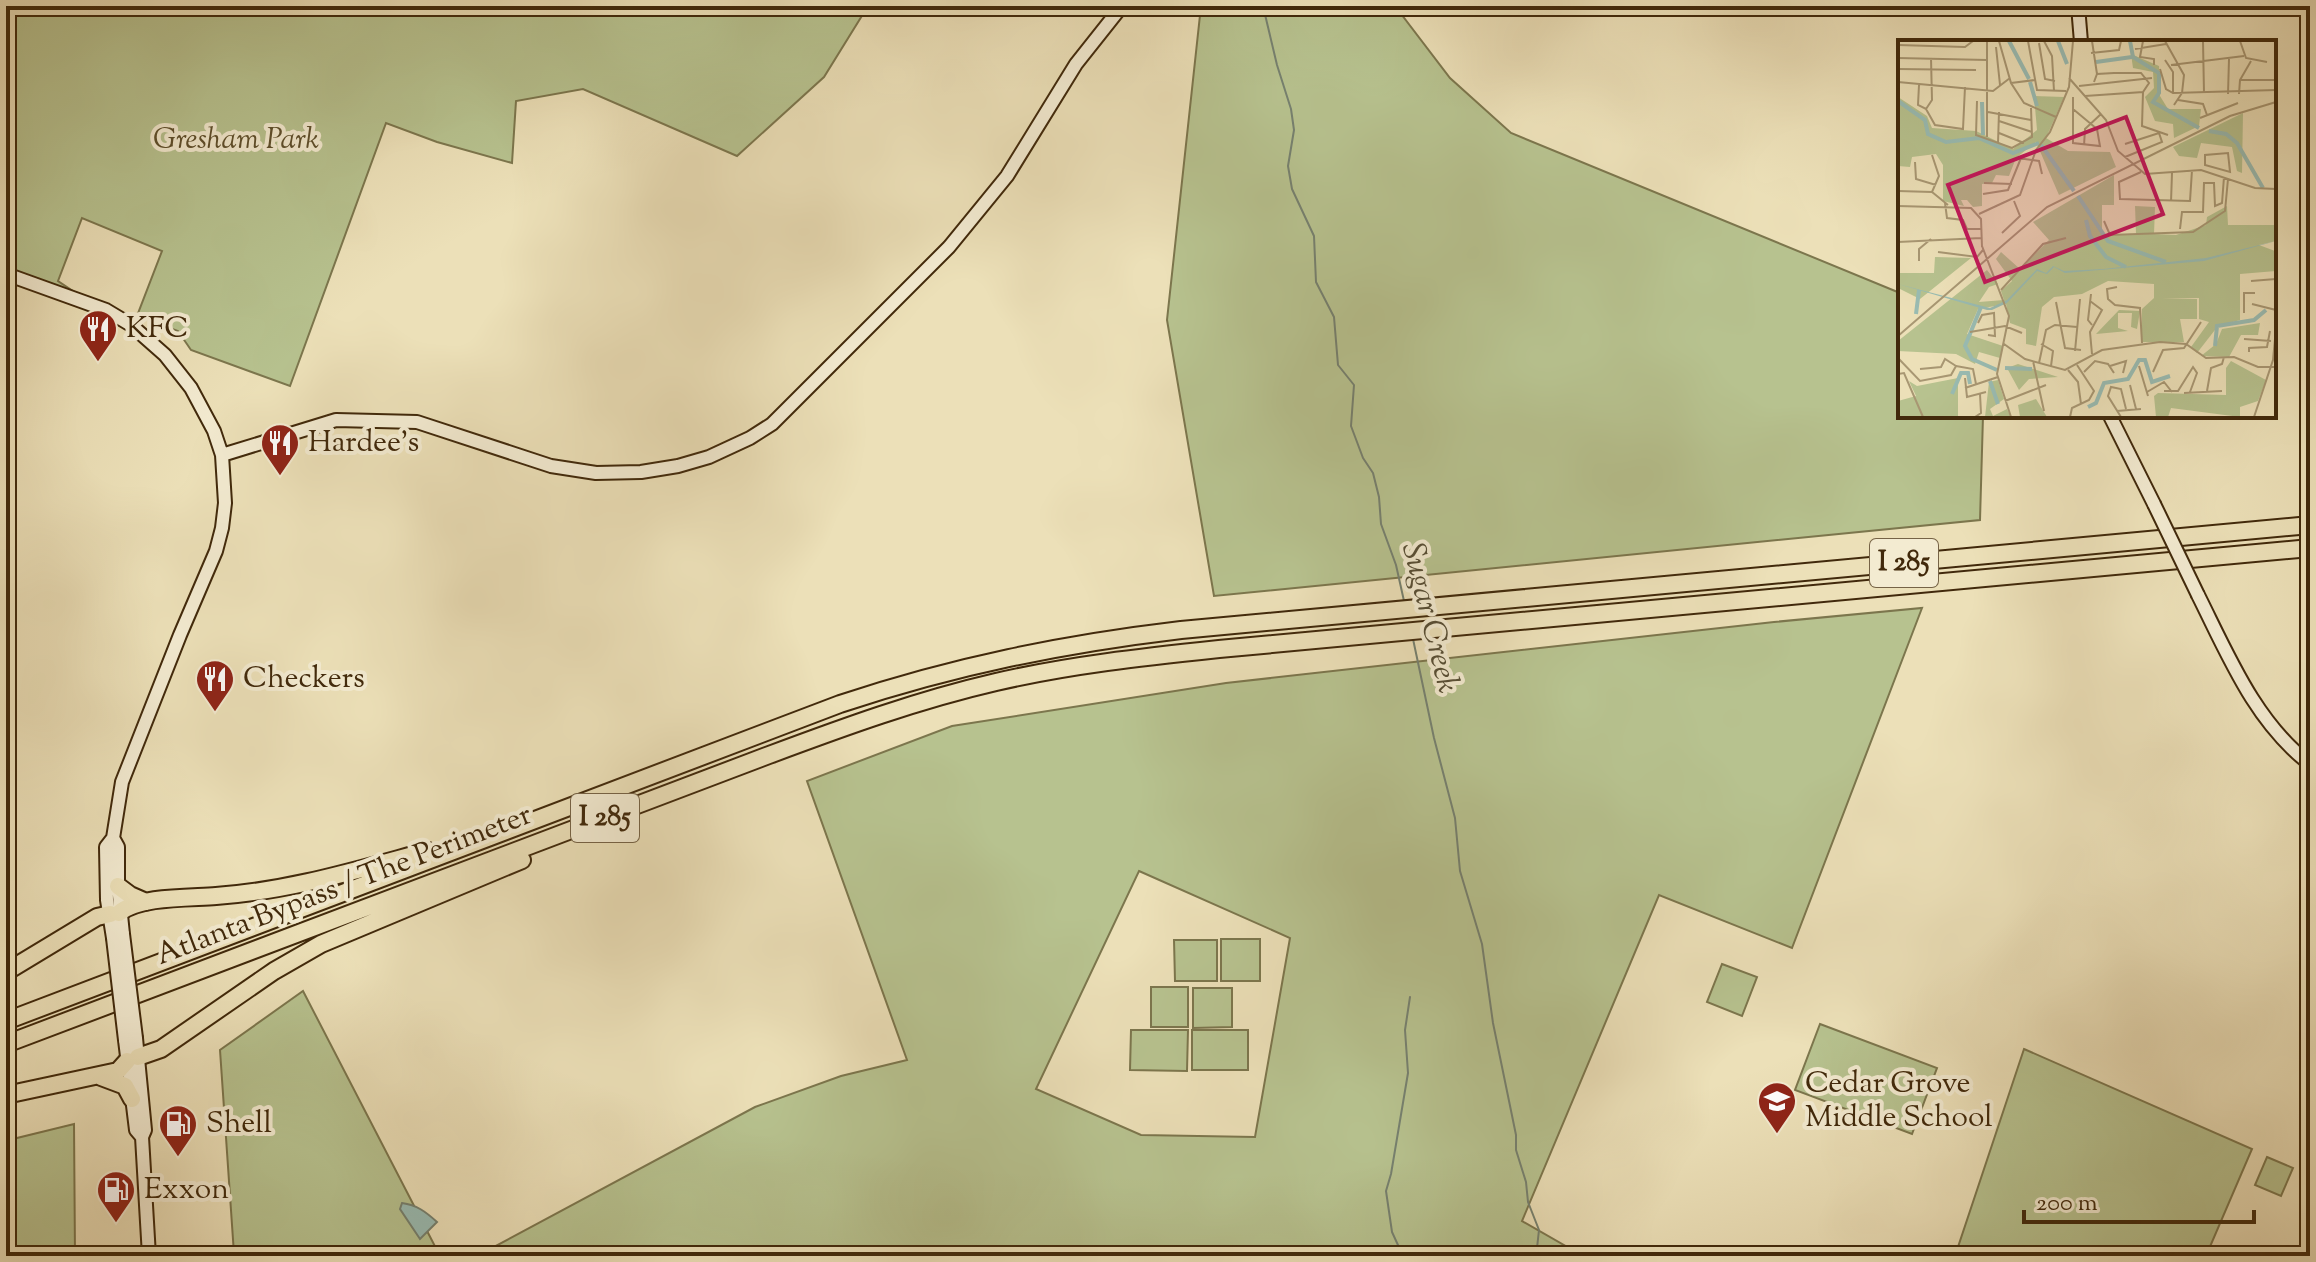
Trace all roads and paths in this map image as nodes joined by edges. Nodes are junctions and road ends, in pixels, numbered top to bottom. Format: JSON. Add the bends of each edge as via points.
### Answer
{"nodes":[{"id":1,"x":1122,"y":6,"type":"edge"},
{"id":2,"x":2078,"y":6,"type":"edge"},
{"id":3,"x":2081,"y":40,"type":"edge"},
{"id":4,"x":6,"y":274,"type":"edge"},
{"id":5,"x":2111,"y":418,"type":"edge"},
{"id":6,"x":222,"y":455,"type":"junction"},
{"id":7,"x":2310,"y":525,"type":"edge"},
{"id":8,"x":2310,"y":548,"type":"edge"},
{"id":9,"x":2310,"y":764,"type":"edge"},
{"id":10,"x":648,"y":802,"type":"junction"},
{"id":11,"x":510,"y":829,"type":"junction"},
{"id":12,"x":113,"y":838,"type":"junction"},
{"id":13,"x":118,"y":886,"type":"junction"},
{"id":14,"x":147,"y":902,"type":"junction"},
{"id":15,"x":114,"y":914,"type":"junction"},
{"id":16,"x":6,"y":972,"type":"edge"},
{"id":17,"x":6,"y":1021,"type":"edge"},
{"id":18,"x":6,"y":1044,"type":"edge"},
{"id":19,"x":132,"y":1059,"type":"junction"},
{"id":20,"x":95,"y":1076,"type":"junction"},
{"id":21,"x":6,"y":1095,"type":"edge"},
{"id":22,"x":132,"y":1099,"type":"junction"},
{"id":23,"x":142,"y":1137,"type":"junction"},
{"id":24,"x":149,"y":1256,"type":"edge"}],
"edges":[{"from":1,"to":6,"type":"street","via":[[1076,64],[1007,176],[949,247],[772,424],[750,438],[678,466],[596,473],[551,466],[417,422],[349,419]]},
{"from":2,"to":3,"type":"street"},
{"from":4,"to":6,"type":"street","via":[[106,310],[131,325],[191,388]]},
{"from":5,"to":9,"type":"street","bridge":true,"via":[[2241,681],[2259,710]]},
{"from":6,"to":12,"type":"street","via":[[225,503],[216,551],[122,782]]},
{"from":7,"to":11,"type":"highway","name":"Atlanta Bypass / The Perimeter","number":"I 285","via":[[1081,643],[921,678],[840,704]]},
{"from":8,"to":10,"type":"highway","name":"Atlanta Bypass / The Perimeter","number":"I 285","via":[[1071,667],[963,690],[858,722]]},
{"from":10,"to":18,"type":"highway","name":"Atlanta Bypass / The Perimeter","number":"I 285"},
{"from":10,"to":19,"type":"highway","via":[[321,944],[161,1049]]},
{"from":11,"to":14,"type":"highway","via":[[296,886]]},
{"from":11,"to":17,"type":"highway","name":"Atlanta Bypass / The Perimeter","number":"I 285"},
{"from":12,"to":13,"type":"street","via":[[118,847]]},
{"from":12,"to":15,"type":"street","via":[[106,857]]},
{"from":13,"to":14,"type":"highway"},
{"from":13,"to":15,"type":"street"},
{"from":14,"to":15,"type":"highway"},
{"from":15,"to":16,"type":"highway","via":[[97,917]]},
{"from":15,"to":19,"type":"street","bridge":true},
{"from":19,"to":20,"type":"highway","via":[[118,1071]]},
{"from":19,"to":22,"type":"street"},
{"from":19,"to":23,"type":"street"},
{"from":20,"to":21,"type":"highway"},
{"from":20,"to":22,"type":"highway","via":[[125,1086]]},
{"from":22,"to":23,"type":"street","via":[[136,1131]]},
{"from":23,"to":24,"type":"street"}]}
